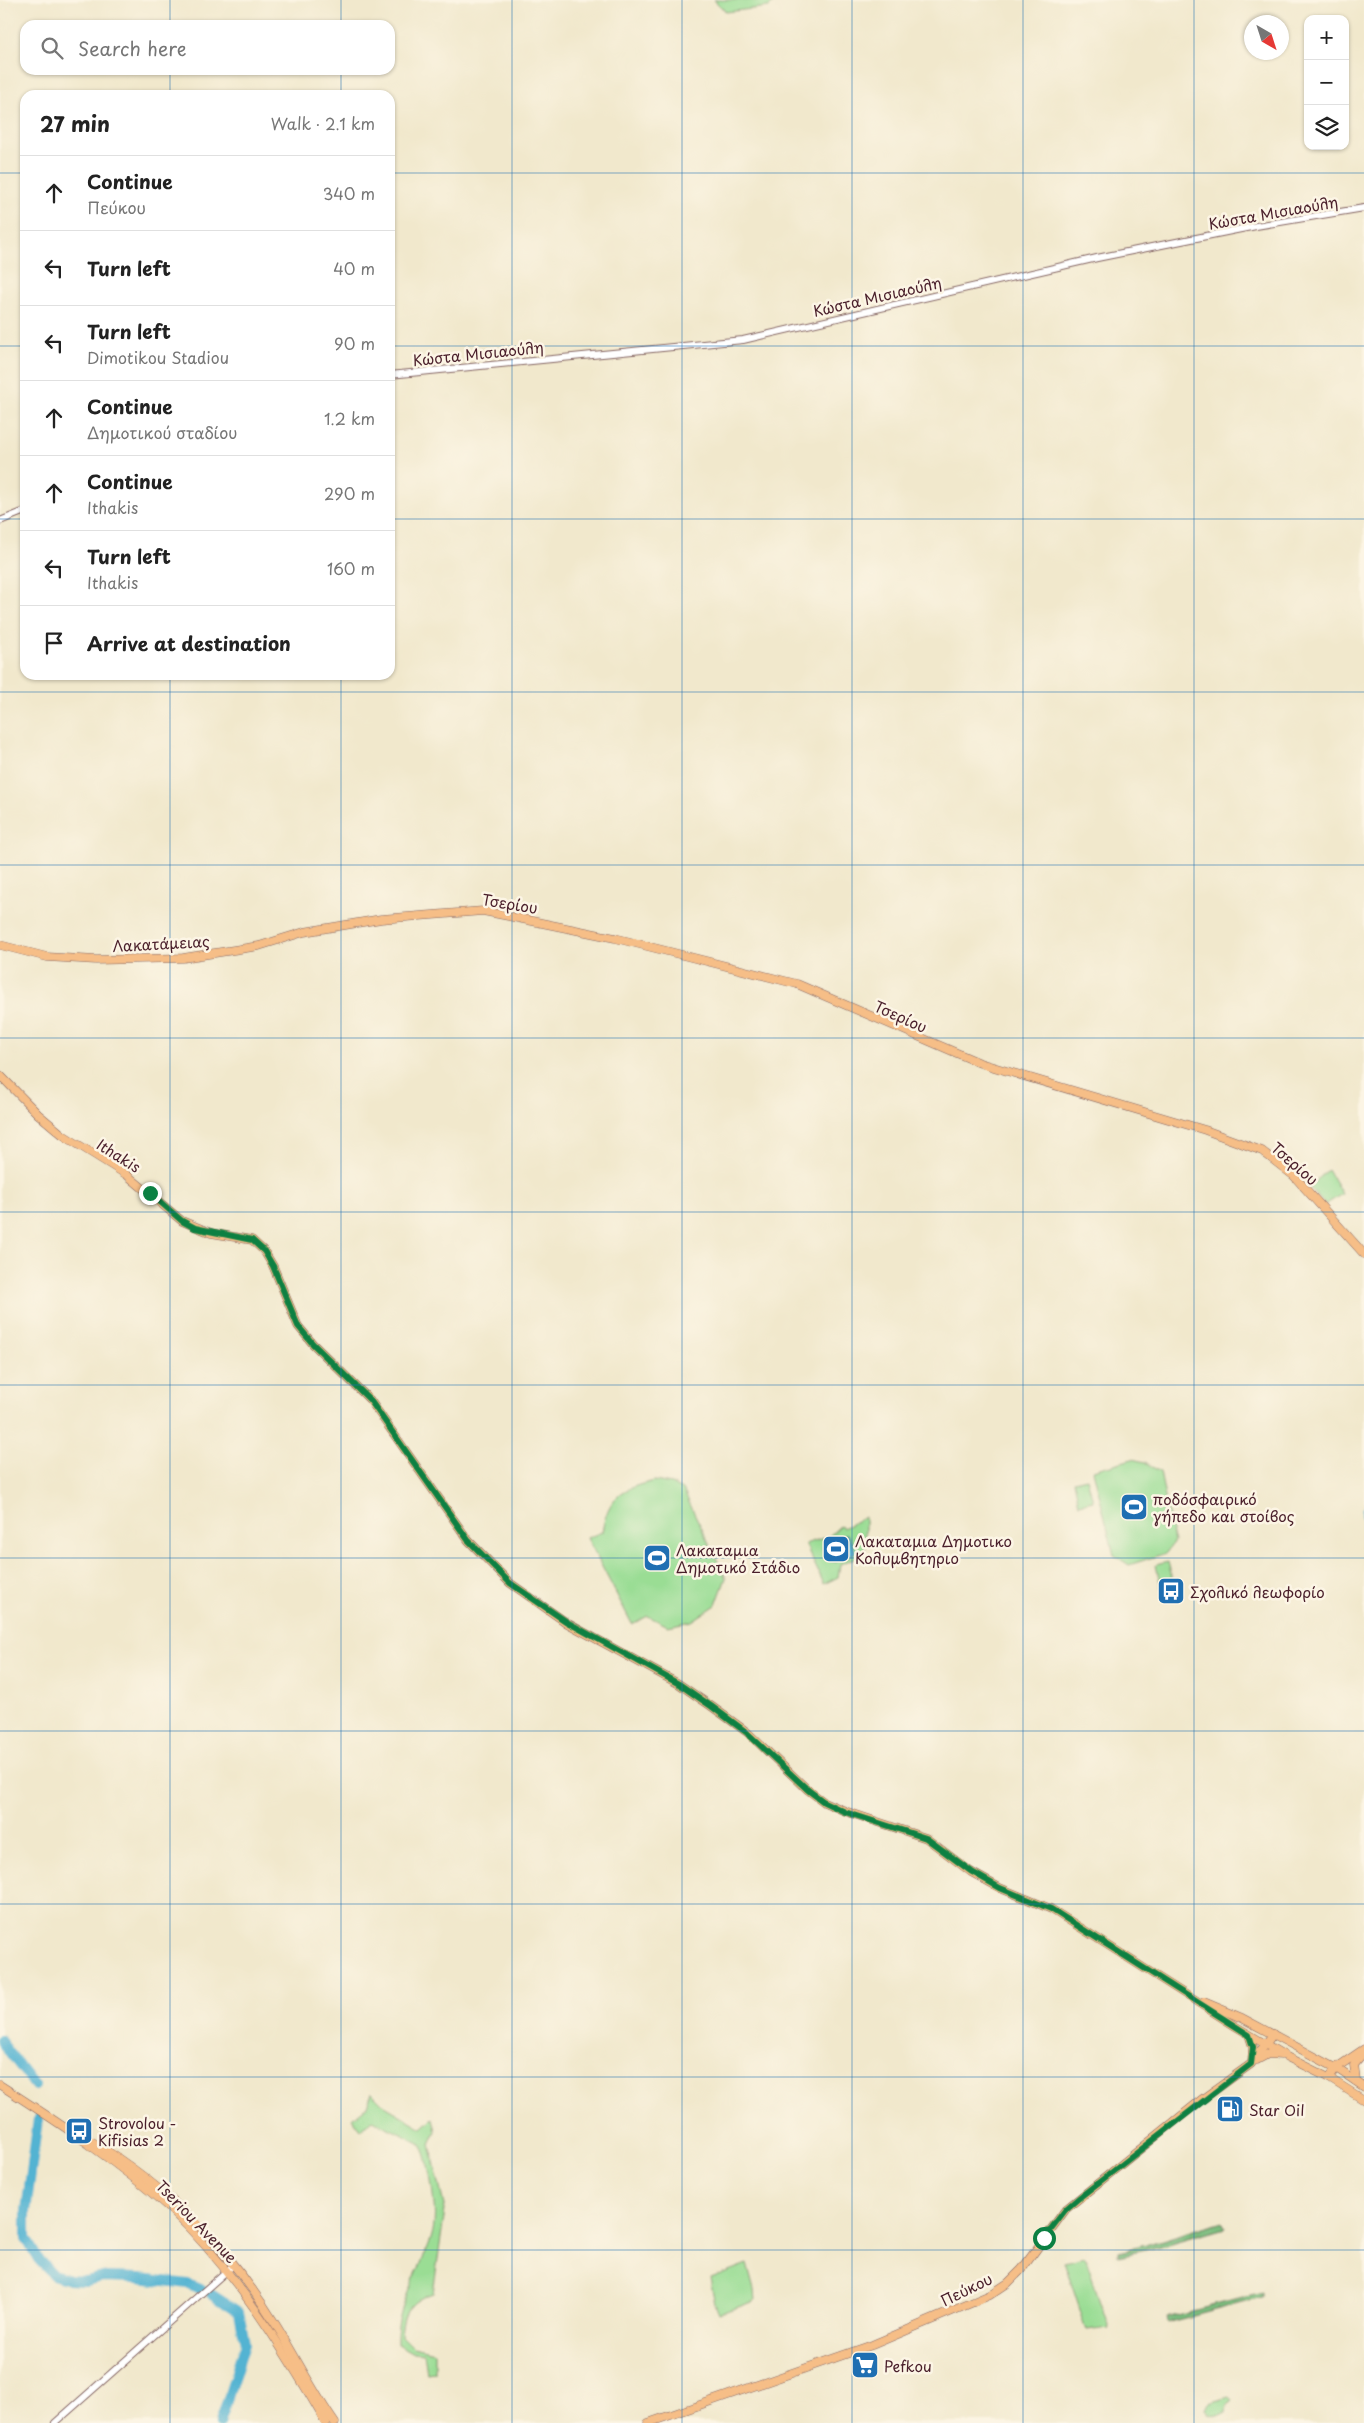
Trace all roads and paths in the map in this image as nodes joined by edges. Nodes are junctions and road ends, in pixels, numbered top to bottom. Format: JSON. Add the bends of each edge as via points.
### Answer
{"nodes":[{"id":1,"x":1364,"y":208,"type":"edge"},
{"id":2,"x":395,"y":374,"type":"edge"},
{"id":3,"x":20,"y":513,"type":"edge"},
{"id":4,"x":0,"y":521,"type":"edge"},
{"id":5,"x":381,"y":918,"type":"joint"},
{"id":6,"x":0,"y":945,"type":"edge"},
{"id":7,"x":0,"y":1076,"type":"edge"},
{"id":8,"x":1364,"y":1254,"type":"edge"},
{"id":9,"x":1191,"y":1996,"type":"junction"},
{"id":10,"x":1273,"y":2034,"type":"junction"},
{"id":11,"x":1249,"y":2035,"type":"junction"},
{"id":12,"x":1266,"y":2045,"type":"junction"},
{"id":13,"x":1364,"y":2049,"type":"edge"},
{"id":14,"x":1364,"y":2053,"type":"edge"},
{"id":15,"x":1286,"y":2056,"type":"junction"},
{"id":16,"x":1251,"y":2064,"type":"junction"},
{"id":17,"x":1336,"y":2068,"type":"junction"},
{"id":18,"x":1329,"y":2078,"type":"junction"},
{"id":19,"x":1356,"y":2081,"type":"junction"},
{"id":20,"x":0,"y":2085,"type":"edge"},
{"id":21,"x":1364,"y":2087,"type":"edge"},
{"id":22,"x":1364,"y":2100,"type":"edge"},
{"id":23,"x":69,"y":2130,"type":"junction"},
{"id":24,"x":233,"y":2266,"type":"junction"},
{"id":25,"x":226,"y":2271,"type":"junction"},
{"id":26,"x":55,"y":2423,"type":"edge"},
{"id":27,"x":326,"y":2423,"type":"edge"},
{"id":28,"x":335,"y":2423,"type":"edge"},
{"id":29,"x":648,"y":2423,"type":"edge"}],
"edges":[{"from":1,"to":2,"type":"street","name":"Κώστα Μισιαούλη","via":[[1098,258],[743,340]]},
{"from":3,"to":4,"type":"street"},
{"from":5,"to":6,"type":"main road","name":"Λακατάμειας","via":[[304,932],[259,946],[183,958],[96,960],[47,957]]},
{"from":5,"to":8,"type":"main road","name":"Τσερίου","via":[[465,911],[505,914],[797,984],[980,1063],[1205,1130],[1262,1151],[1294,1176]]},
{"from":7,"to":9,"type":"main road","name":"Ithakis","via":[[63,1135],[127,1175],[182,1221],[211,1233],[252,1240],[264,1251],[298,1326],[370,1400],[468,1540],[510,1583],[567,1622],[679,1684],[711,1706],[746,1732],[824,1802],[926,1838],[972,1872],[1000,1888],[1051,1909]]},
{"from":9,"to":10,"type":"main road"},
{"from":9,"to":11,"type":"main road"},
{"from":10,"to":12,"type":"main road","name":"Πεύκου"},
{"from":10,"to":17,"type":"main road"},
{"from":11,"to":12,"type":"main road"},
{"from":11,"to":16,"type":"main road","via":[[1253,2047]]},
{"from":12,"to":15,"type":"main road"},
{"from":12,"to":16,"type":"main road","name":"Πεύκου"},
{"from":13,"to":17,"type":"main road"},
{"from":14,"to":19,"type":"main road","via":[[1354,2065]]},
{"from":15,"to":16,"type":"main road","via":[[1268,2054]]},
{"from":15,"to":18,"type":"main road"},
{"from":16,"to":29,"type":"main road","name":"Πεύκου","via":[[1080,2197],[1054,2222],[1015,2277],[990,2295],[872,2345]]},
{"from":17,"to":18,"type":"main road"},
{"from":17,"to":19,"type":"main road"},
{"from":18,"to":22,"type":"main road"},
{"from":19,"to":21,"type":"main road"},
{"from":20,"to":23,"type":"main road","name":"Tseriou Avenue"},
{"from":23,"to":24,"type":"main road","name":"Tseriou Avenue","via":[[129,2166],[177,2203]]},
{"from":23,"to":25,"type":"main road","name":"Tseriou Avenue","via":[[168,2208]]},
{"from":24,"to":25,"type":"street"},
{"from":24,"to":28,"type":"main road","name":"Tseriou Avenue","via":[[276,2325]]},
{"from":25,"to":26,"type":"street"},
{"from":25,"to":27,"type":"main road","name":"Tseriou Avenue","via":[[269,2330]]}]}
